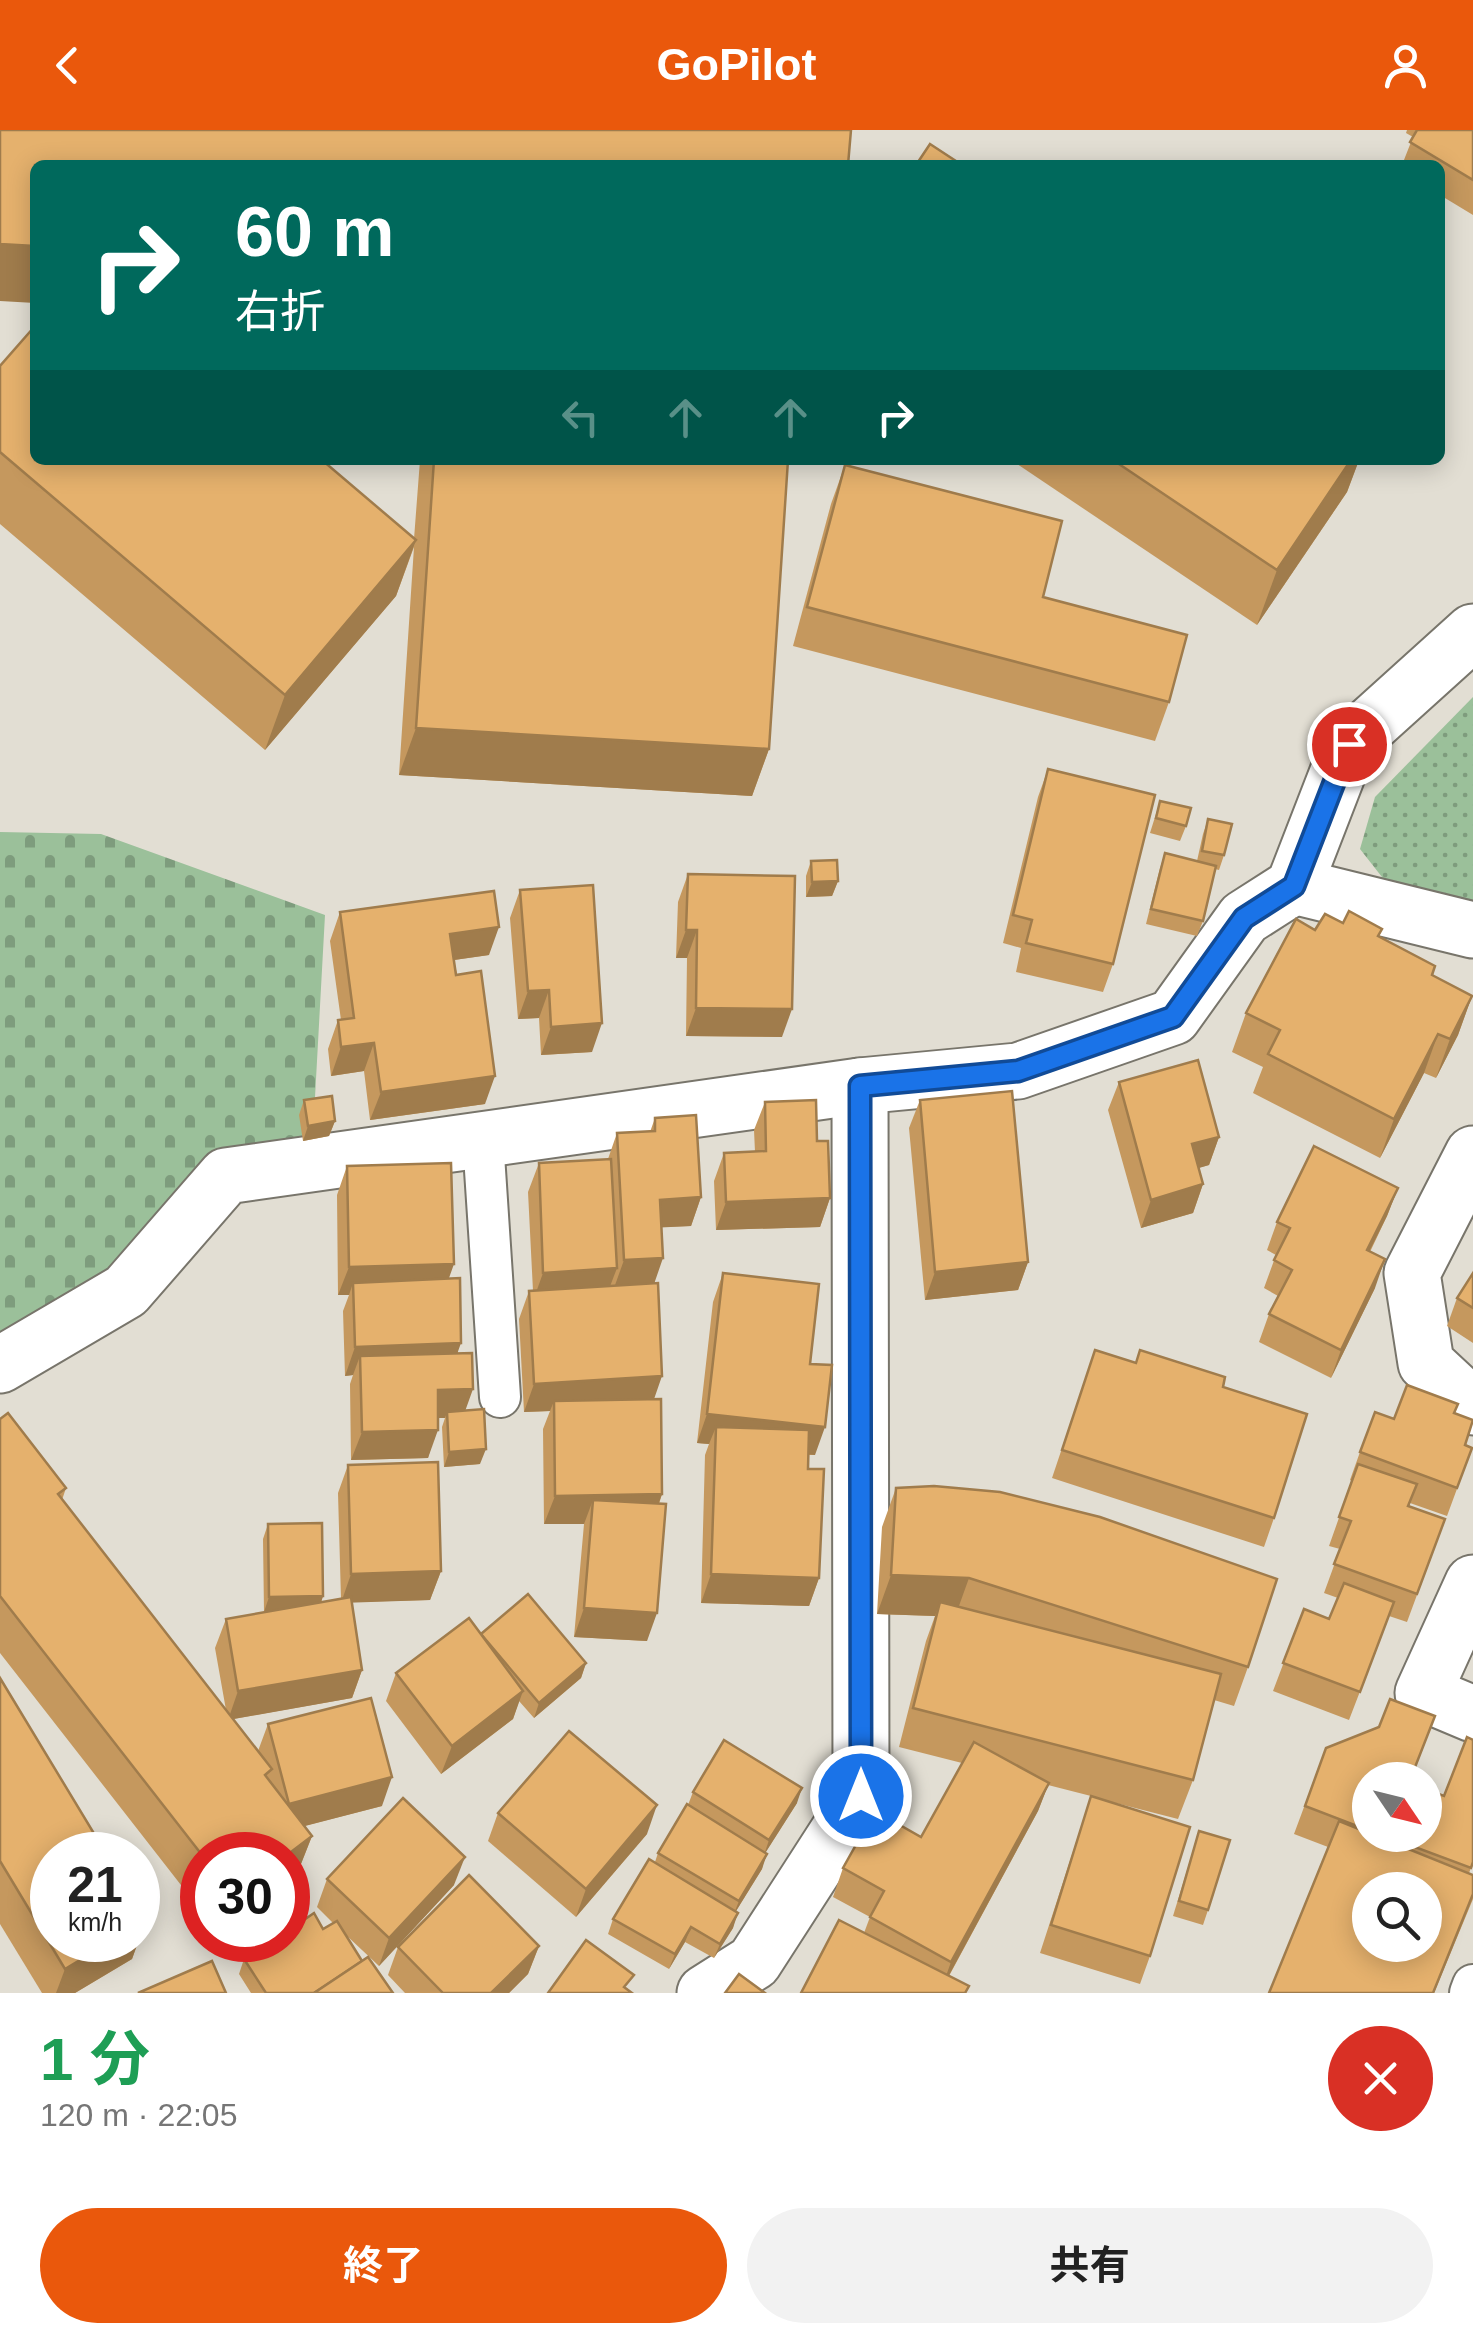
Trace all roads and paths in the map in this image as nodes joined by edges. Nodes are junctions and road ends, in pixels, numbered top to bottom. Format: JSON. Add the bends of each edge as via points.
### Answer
{"nodes":[{"id":1,"x":1473,"y":632,"type":"edge"},
{"id":2,"x":1294,"y":886,"type":"junction"},
{"id":3,"x":1473,"y":930,"type":"edge"},
{"id":4,"x":860,"y":1086,"type":"junction"},
{"id":5,"x":483,"y":1140,"type":"junction"},
{"id":6,"x":1473,"y":1154,"type":"edge"},
{"id":7,"x":0,"y":1365,"type":"edge"},
{"id":8,"x":500,"y":1397,"type":"dead end"},
{"id":9,"x":1473,"y":1407,"type":"edge"},
{"id":10,"x":1473,"y":1583,"type":"edge"},
{"id":11,"x":1473,"y":1714,"type":"edge"},
{"id":12,"x":1473,"y":1985,"type":"edge"},
{"id":13,"x":705,"y":1993,"type":"edge"},
{"id":14,"x":1470,"y":1993,"type":"edge"}],
"edges":[{"from":1,"to":2,"type":"street","via":[[1349,744]]},
{"from":2,"to":3,"type":"street"},
{"from":2,"to":4,"type":"street","via":[[1244,918],[1173,1017],[1018,1071]]},
{"from":4,"to":5,"type":"street"},
{"from":4,"to":13,"type":"street","via":[[861,1796],[754,1962]]},
{"from":5,"to":7,"type":"street","via":[[226,1176],[126,1291]]},
{"from":5,"to":8,"type":"lane"},
{"from":6,"to":9,"type":"street","via":[[1412,1273],[1426,1363]]},
{"from":10,"to":11,"type":"street","via":[[1423,1693]]},
{"from":12,"to":14,"type":"lane"}]}
